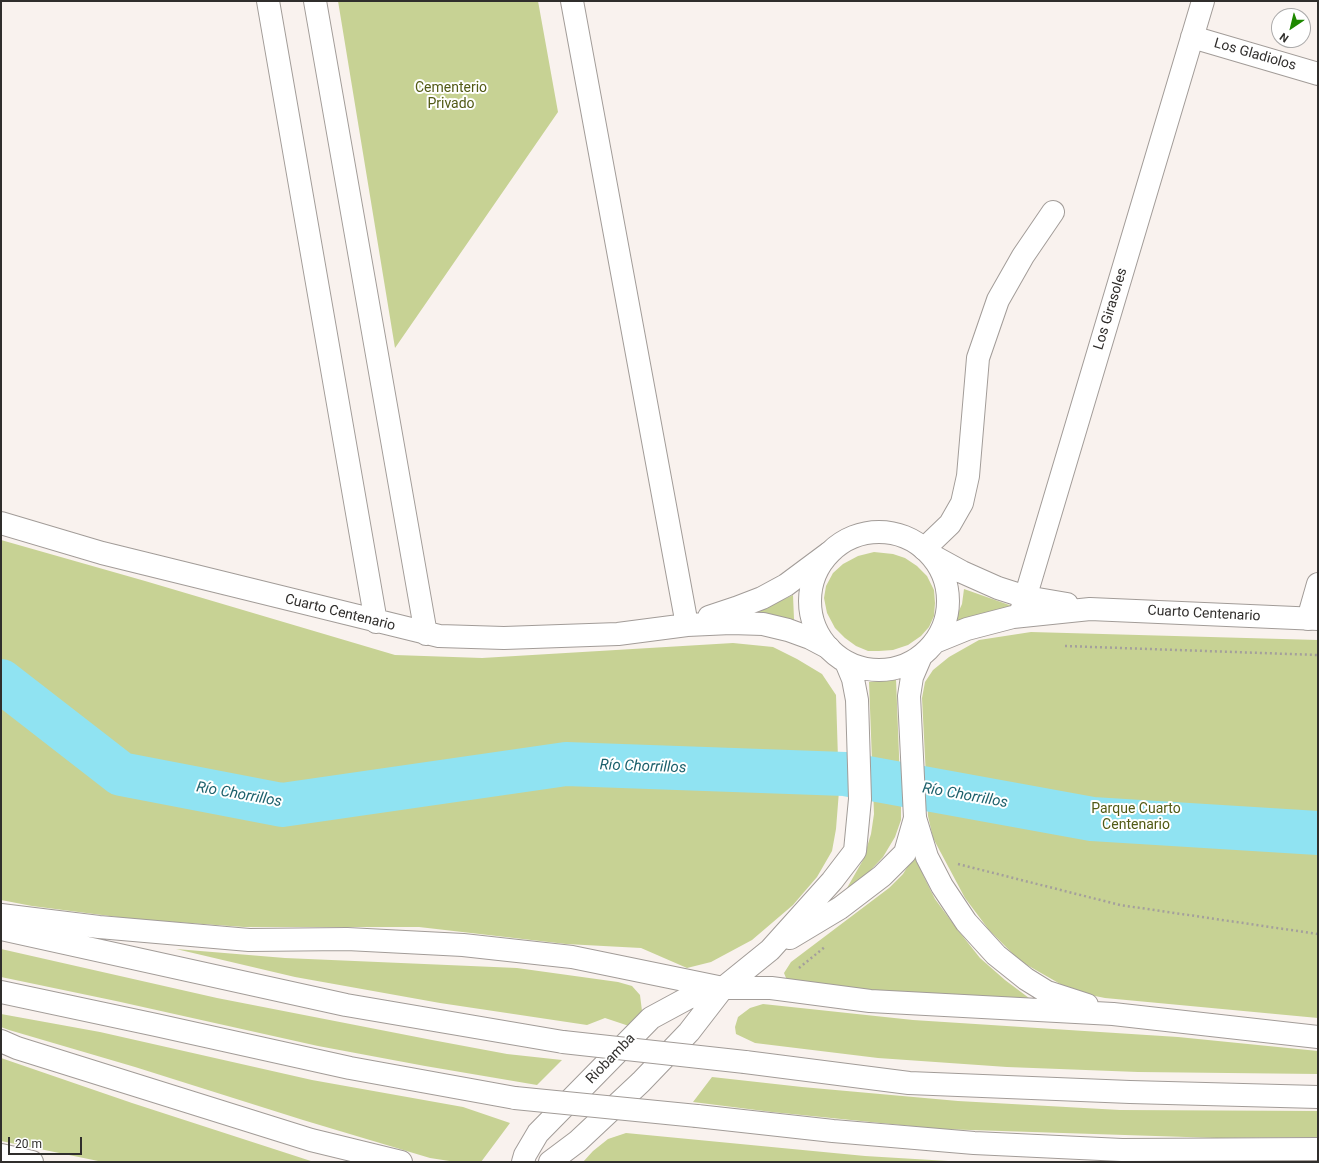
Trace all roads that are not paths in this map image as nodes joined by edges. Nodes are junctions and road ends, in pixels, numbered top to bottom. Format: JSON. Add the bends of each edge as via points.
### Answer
{"nodes":[{"id":1,"x":268,"y":1,"type":"edge"},
{"id":2,"x":315,"y":1,"type":"edge"},
{"id":3,"x":572,"y":1,"type":"edge"},
{"id":4,"x":1202,"y":1,"type":"edge"},
{"id":5,"x":1192,"y":37,"type":"junction"},
{"id":6,"x":1318,"y":74,"type":"edge"},
{"id":7,"x":1053,"y":212,"type":"dead end"},
{"id":8,"x":1,"y":523,"type":"edge"},
{"id":9,"x":927,"y":552,"type":"junction"},
{"id":10,"x":829,"y":553,"type":"junction"},
{"id":11,"x":1318,"y":584,"type":"edge"},
{"id":12,"x":1023,"y":607,"type":"junction"},
{"id":13,"x":1313,"y":619,"type":"edge"},
{"id":14,"x":376,"y":622,"type":"junction"},
{"id":15,"x":687,"y":625,"type":"junction"},
{"id":16,"x":426,"y":634,"type":"junction"},
{"id":17,"x":829,"y":648,"type":"junction"},
{"id":18,"x":928,"y":649,"type":"junction"},
{"id":19,"x":846,"y":662,"type":"junction"},
{"id":20,"x":915,"y":818,"type":"junction"},
{"id":21,"x":1,"y":915,"type":"edge"},
{"id":22,"x":1,"y":929,"type":"edge"},
{"id":23,"x":770,"y":950,"type":"junction"},
{"id":24,"x":723,"y":988,"type":"junction"},
{"id":25,"x":1,"y":992,"type":"edge"},
{"id":26,"x":1113,"y":1014,"type":"junction"},
{"id":27,"x":1318,"y":1037,"type":"edge"},
{"id":28,"x":1,"y":1041,"type":"edge"},
{"id":29,"x":1318,"y":1097,"type":"edge"},
{"id":30,"x":311,"y":1140,"type":"junction"},
{"id":31,"x":1318,"y":1149,"type":"edge"},
{"id":32,"x":1,"y":1155,"type":"edge"},
{"id":33,"x":32,"y":1162,"type":"edge"},
{"id":34,"x":366,"y":1162,"type":"edge"},
{"id":35,"x":401,"y":1162,"type":"edge"},
{"id":36,"x":523,"y":1162,"type":"edge"},
{"id":37,"x":550,"y":1162,"type":"edge"}],
"edges":[{"from":1,"to":14,"type":"main road"},
{"from":2,"to":16,"type":"main road"},
{"from":3,"to":15,"type":"main road"},
{"from":4,"to":5,"type":"main road","name":"Los Girasoles"},
{"from":5,"to":6,"type":"main road","name":"Los Gladiolos"},
{"from":5,"to":12,"type":"main road","name":"Los Girasoles"},
{"from":7,"to":9,"type":"main road","via":[[1023,256],[998,300],[978,358],[968,476],[962,503],[950,524]]},
{"from":8,"to":14,"type":"main road","name":"Cuarto Centenario","via":[[102,553]]},
{"from":9,"to":10,"type":"main road","via":[[905,538],[885,532],[864,533],[845,541]]},
{"from":9,"to":12,"type":"main road","name":"Cuarto Centenario","via":[[962,572],[998,588]]},
{"from":9,"to":18,"type":"main road","via":[[937,564],[945,582],[948,603],[944,623]]},
{"from":10,"to":15,"type":"main road","name":"Cuarto Centenario","via":[[786,585],[762,598]]},
{"from":10,"to":17,"type":"main road","via":[[817,570],[811,587],[810,606],[814,624]]},
{"from":11,"to":13,"type":"main road"},
{"from":12,"to":13,"type":"main road","name":"Cuarto Centenario"},
{"from":12,"to":18,"type":"main road","name":"Cuarto Centenario","via":[[967,629]]},
{"from":14,"to":16,"type":"main road","name":"Cuarto Centenario"},
{"from":15,"to":16,"type":"main road","name":"Cuarto Centenario","via":[[618,634],[504,638]]},
{"from":15,"to":17,"type":"main road","name":"Cuarto Centenario","via":[[763,624],[810,638]]},
{"from":17,"to":19,"type":"main road"},
{"from":18,"to":19,"type":"main road","via":[[904,666],[884,670],[865,669]]},
{"from":18,"to":20,"type":"main road","via":[[912,677],[909,696]]},
{"from":19,"to":23,"type":"main road","name":"Riobamba","via":[[857,700],[860,799],[855,851],[832,881]]},
{"from":20,"to":23,"type":"main road","name":"Riobamba","via":[[905,853],[882,876],[840,908]]},
{"from":20,"to":26,"type":"main road","via":[[926,857],[942,886],[966,922],[996,955],[1047,992]]},
{"from":21,"to":24,"type":"main road","via":[[248,940],[348,940],[463,945],[572,957]]},
{"from":22,"to":29,"type":"main road","bridge":true,"via":[[346,1005],[563,1042],[909,1083]]},
{"from":23,"to":24,"type":"main road","name":"Riobamba"},
{"from":24,"to":26,"type":"main road","via":[[771,988],[870,1001]]},
{"from":24,"to":36,"type":"main road","name":"Riobamba","via":[[688,998],[652,1018],[538,1133]]},
{"from":24,"to":37,"type":"main road","name":"Riobamba","via":[[690,1032],[641,1082],[578,1141]]},
{"from":25,"to":31,"type":"main road","bridge":true,"via":[[350,1068],[515,1098],[974,1143],[1122,1150]]},
{"from":26,"to":27,"type":"main road"},
{"from":28,"to":30,"type":"main road"},
{"from":30,"to":34,"type":"main road"},
{"from":30,"to":35,"type":"main road"},
{"from":32,"to":33,"type":"main road"}]}
